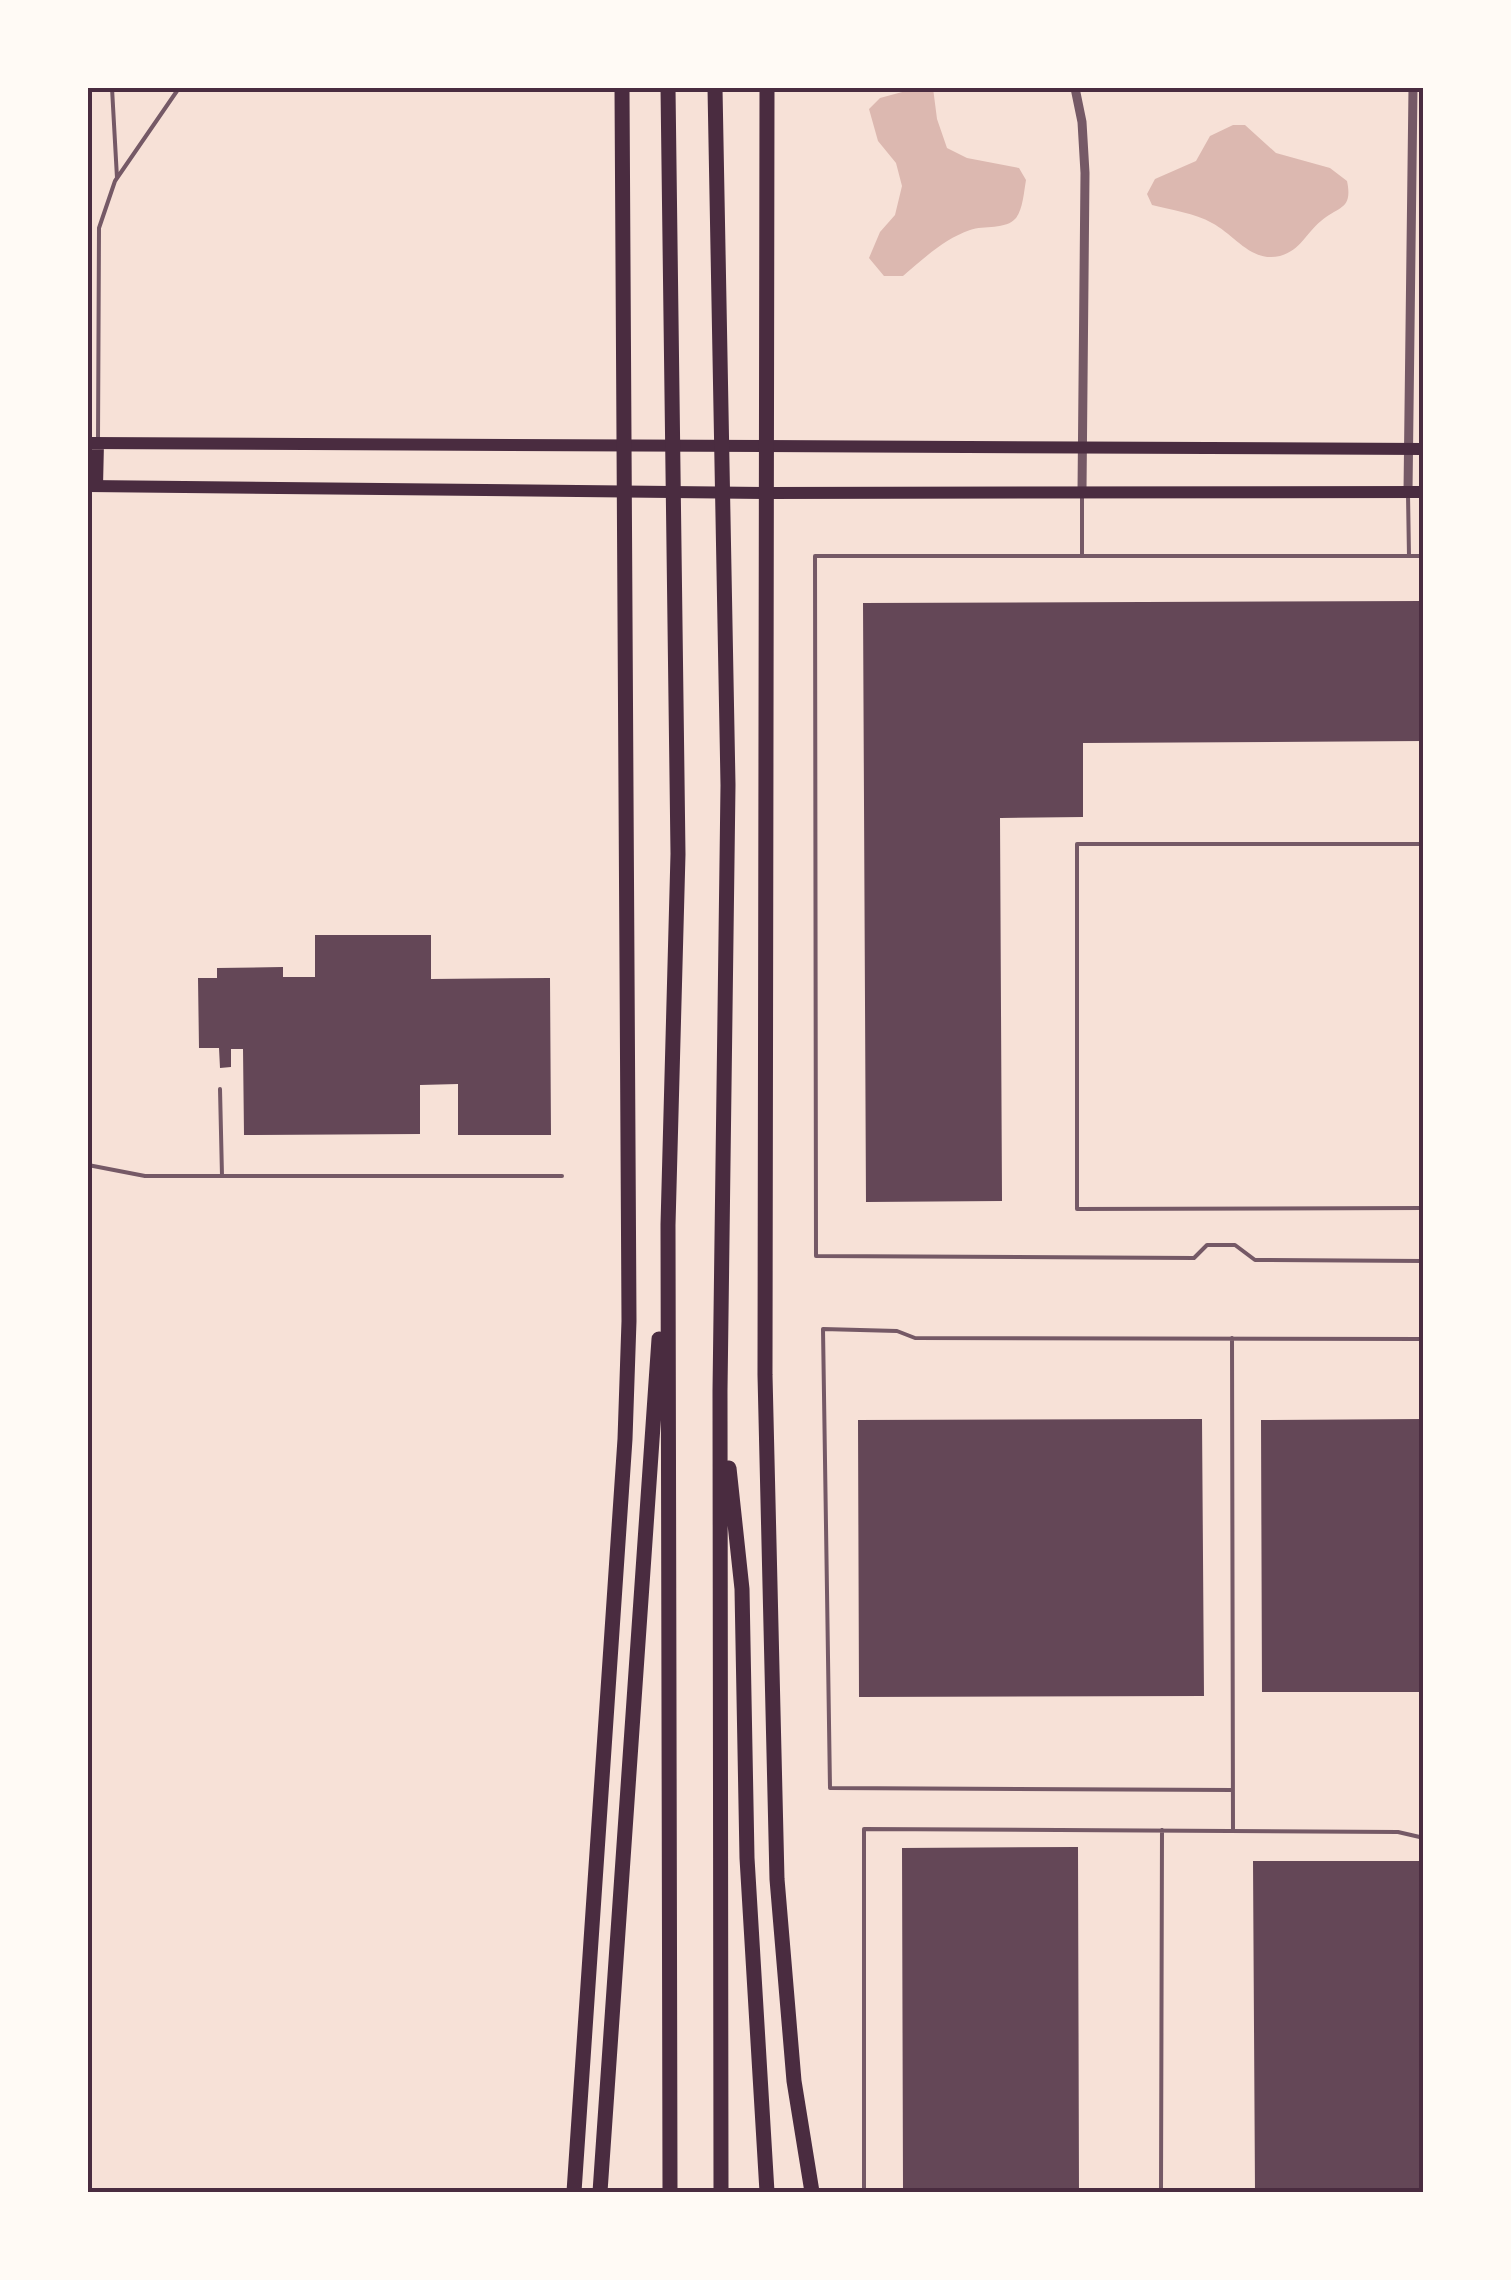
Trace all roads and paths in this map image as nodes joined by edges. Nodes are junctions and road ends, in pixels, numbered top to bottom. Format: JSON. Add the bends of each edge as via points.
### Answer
{"nodes":[{"id":1,"x":112,"y":88,"type":"edge"},
{"id":2,"x":179,"y":88,"type":"edge"},
{"id":3,"x":622,"y":88,"type":"edge"},
{"id":4,"x":668,"y":88,"type":"edge"},
{"id":5,"x":715,"y":88,"type":"edge"},
{"id":6,"x":767,"y":88,"type":"edge"},
{"id":7,"x":1075,"y":88,"type":"edge"},
{"id":8,"x":1413,"y":88,"type":"edge"},
{"id":9,"x":118,"y":178,"type":"junction"},
{"id":10,"x":93,"y":443,"type":"edge"},
{"id":11,"x":624,"y":444,"type":"junction"},
{"id":12,"x":766,"y":447,"type":"junction"},
{"id":13,"x":1082,"y":448,"type":"junction"},
{"id":14,"x":1416,"y":449,"type":"edge"},
{"id":15,"x":92,"y":486,"type":"edge"},
{"id":16,"x":624,"y":491,"type":"junction"},
{"id":17,"x":1082,"y":491,"type":"junction"},
{"id":18,"x":1408,"y":492,"type":"junction"},
{"id":19,"x":1424,"y":492,"type":"edge"},
{"id":20,"x":766,"y":493,"type":"junction"},
{"id":21,"x":1409,"y":556,"type":"junction"},
{"id":22,"x":1424,"y":556,"type":"edge"},
{"id":23,"x":1082,"y":557,"type":"junction"},
{"id":24,"x":1424,"y":844,"type":"edge"},
{"id":25,"x":220,"y":1089,"type":"dead end"},
{"id":26,"x":88,"y":1166,"type":"edge"},
{"id":27,"x":222,"y":1176,"type":"junction"},
{"id":28,"x":562,"y":1176,"type":"dead end"},
{"id":29,"x":1424,"y":1208,"type":"edge"},
{"id":30,"x":668,"y":1225,"type":"junction"},
{"id":31,"x":1424,"y":1261,"type":"edge"},
{"id":32,"x":1232,"y":1338,"type":"junction"},
{"id":33,"x":1424,"y":1338,"type":"edge"},
{"id":34,"x":720,"y":1391,"type":"junction"},
{"id":35,"x":1233,"y":1790,"type":"junction"},
{"id":36,"x":1162,"y":1830,"type":"junction"},
{"id":37,"x":1233,"y":1830,"type":"junction"},
{"id":38,"x":1424,"y":1838,"type":"edge"},
{"id":39,"x":574,"y":2192,"type":"edge"},
{"id":40,"x":600,"y":2192,"type":"edge"},
{"id":41,"x":670,"y":2192,"type":"edge"},
{"id":42,"x":721,"y":2192,"type":"edge"},
{"id":43,"x":767,"y":2192,"type":"edge"},
{"id":44,"x":812,"y":2192,"type":"edge"},
{"id":45,"x":864,"y":2192,"type":"edge"},
{"id":46,"x":1161,"y":2192,"type":"edge"}],
"edges":[{"from":1,"to":9,"type":"lane"},
{"from":2,"to":9,"type":"lane"},
{"from":3,"to":11,"type":"highway"},
{"from":4,"to":30,"type":"highway","via":[[678,854]]},
{"from":5,"to":34,"type":"highway","via":[[728,785]]},
{"from":6,"to":12,"type":"highway"},
{"from":7,"to":13,"type":"street","via":[[1085,173]]},
{"from":8,"to":14,"type":"street"},
{"from":9,"to":10,"type":"lane","via":[[99,228]]},
{"from":10,"to":11,"type":"main road"},
{"from":10,"to":15,"type":"main road"},
{"from":11,"to":12,"type":"main road"},
{"from":11,"to":16,"type":"highway"},
{"from":12,"to":13,"type":"main road"},
{"from":12,"to":20,"type":"highway"},
{"from":13,"to":14,"type":"main road"},
{"from":13,"to":17,"type":"street"},
{"from":14,"to":18,"type":"street"},
{"from":15,"to":16,"type":"main road"},
{"from":16,"to":20,"type":"main road"},
{"from":16,"to":39,"type":"highway","via":[[626,1399]]},
{"from":17,"to":18,"type":"main road"},
{"from":17,"to":20,"type":"main road"},
{"from":17,"to":23,"type":"lane"},
{"from":18,"to":19,"type":"main road"},
{"from":18,"to":21,"type":"lane"},
{"from":20,"to":44,"type":"highway","via":[[765,1376],[776,1879],[794,2081]]},
{"from":21,"to":22,"type":"lane"},
{"from":21,"to":23,"type":"lane"},
{"from":23,"to":31,"type":"lane","via":[[815,556],[816,1256],[1194,1258],[1206,1245],[1235,1245],[1255,1260]]},
{"from":24,"to":29,"type":"lane","via":[[1077,844],[1077,1209]]},
{"from":25,"to":27,"type":"lane"},
{"from":26,"to":27,"type":"lane","via":[[144,1176]]},
{"from":27,"to":28,"type":"lane"},
{"from":30,"to":40,"type":"highway"},
{"from":30,"to":41,"type":"highway"},
{"from":32,"to":33,"type":"lane"},
{"from":32,"to":35,"type":"lane"},
{"from":32,"to":35,"type":"lane","via":[[916,1338],[897,1331],[823,1329],[830,1788]]},
{"from":34,"to":42,"type":"highway"},
{"from":34,"to":43,"type":"highway","via":[[742,1588],[747,1858]]},
{"from":35,"to":37,"type":"lane"},
{"from":36,"to":37,"type":"lane"},
{"from":36,"to":45,"type":"lane","via":[[864,1829]]},
{"from":36,"to":46,"type":"lane"},
{"from":37,"to":38,"type":"lane"}]}
